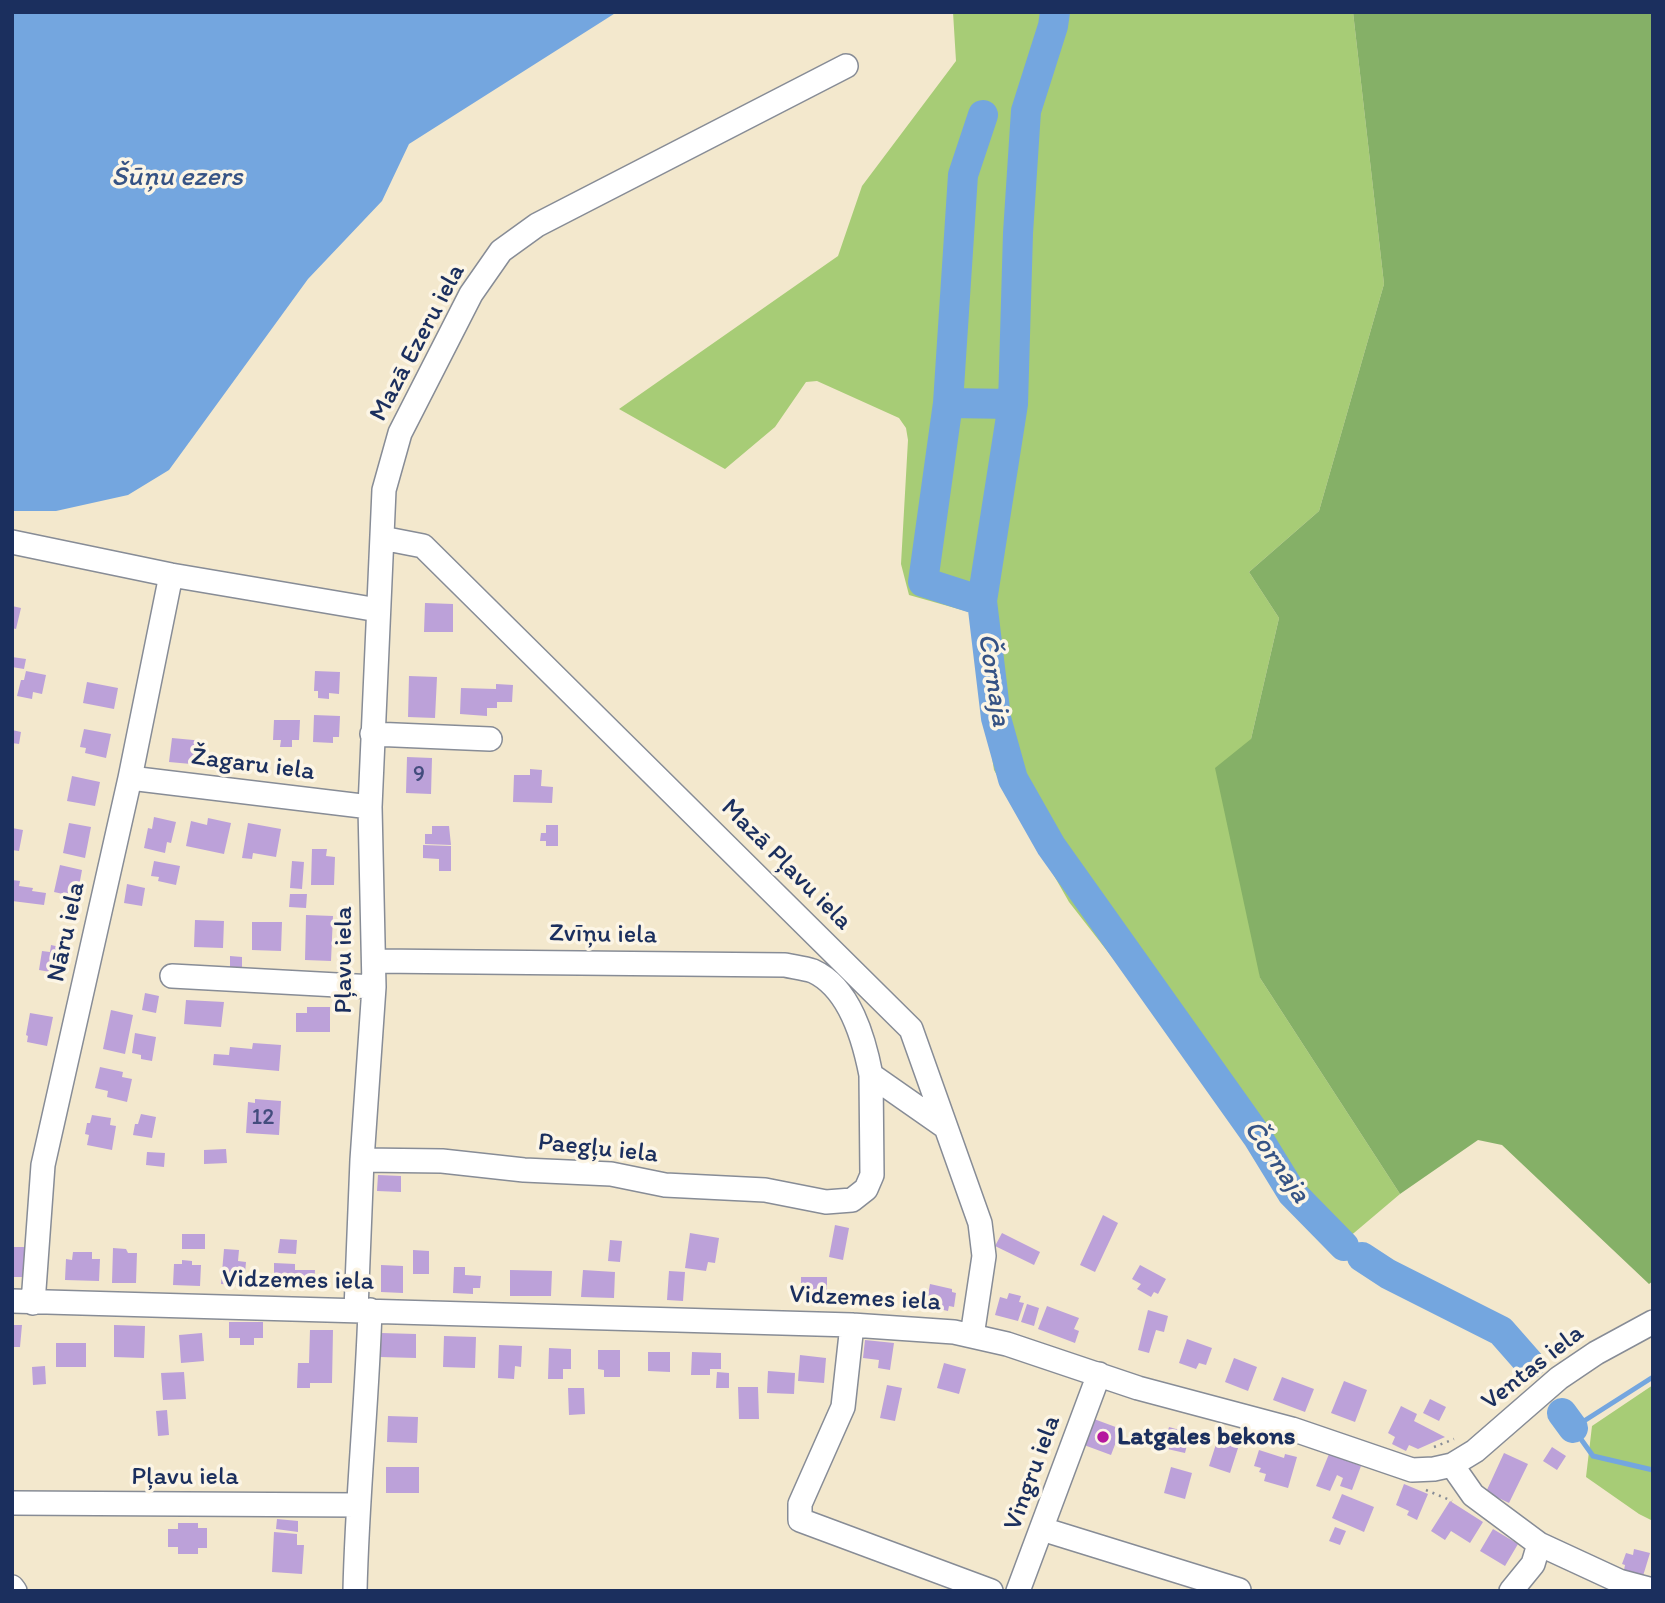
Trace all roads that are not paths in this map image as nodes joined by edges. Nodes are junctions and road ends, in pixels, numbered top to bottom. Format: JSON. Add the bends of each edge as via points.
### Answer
{"nodes":[{"id":1,"x":846,"y":66,"type":"dead end"},
{"id":2,"x":382,"y":538,"type":"junction"},
{"id":3,"x":12,"y":542,"type":"edge"},
{"id":4,"x":171,"y":575,"type":"junction"},
{"id":5,"x":378,"y":610,"type":"junction"},
{"id":6,"x":372,"y":734,"type":"junction"},
{"id":7,"x":490,"y":739,"type":"dead end"},
{"id":8,"x":130,"y":778,"type":"junction"},
{"id":9,"x":370,"y":807,"type":"junction"},
{"id":10,"x":374,"y":961,"type":"junction"},
{"id":11,"x":172,"y":976,"type":"dead end"},
{"id":12,"x":374,"y":987,"type":"junction"},
{"id":13,"x":871,"y":1076,"type":"junction"},
{"id":14,"x":944,"y":1126,"type":"junction"},
{"id":15,"x":362,"y":1160,"type":"junction"},
{"id":16,"x":22,"y":1302,"type":"edge"},
{"id":17,"x":363,"y":1310,"type":"junction"},
{"id":18,"x":1653,"y":1322,"type":"edge"},
{"id":19,"x":852,"y":1325,"type":"junction"},
{"id":20,"x":972,"y":1336,"type":"junction"},
{"id":21,"x":1099,"y":1374,"type":"junction"},
{"id":22,"x":1452,"y":1465,"type":"junction"},
{"id":23,"x":12,"y":1503,"type":"edge"},
{"id":24,"x":357,"y":1505,"type":"junction"},
{"id":25,"x":1042,"y":1529,"type":"junction"},
{"id":26,"x":1539,"y":1544,"type":"junction"},
{"id":27,"x":1239,"y":1590,"type":"edge"},
{"id":28,"x":1653,"y":1590,"type":"edge"},
{"id":29,"x":355,"y":1591,"type":"edge"},
{"id":30,"x":991,"y":1591,"type":"edge"},
{"id":31,"x":1018,"y":1591,"type":"edge"},
{"id":32,"x":1511,"y":1591,"type":"edge"}],
"edges":[{"from":1,"to":2,"type":"street","name":"Mazā Ezeru iela","via":[[537,225],[500,251],[471,294],[400,433],[384,491]]},
{"from":2,"to":5,"type":"street","name":"Mazā Ezeru iela"},
{"from":2,"to":14,"type":"street","name":"Mazā Pļavu iela","via":[[423,546],[911,1029]]},
{"from":3,"to":4,"type":"street"},
{"from":4,"to":5,"type":"street"},
{"from":4,"to":8,"type":"street","name":"Nāru iela"},
{"from":5,"to":6,"type":"street","name":"Pļavu iela"},
{"from":6,"to":7,"type":"street"},
{"from":6,"to":9,"type":"street","name":"Pļavu iela"},
{"from":8,"to":9,"type":"street","name":"Žagaru iela"},
{"from":8,"to":16,"type":"street","name":"Nāru iela","via":[[43,1165]]},
{"from":9,"to":10,"type":"street","name":"Pļavu iela"},
{"from":10,"to":12,"type":"street","name":"Pļavu iela"},
{"from":10,"to":13,"type":"street","name":"Zvīņu iela","via":[[785,965],[812,971],[828,981],[851,1009]]},
{"from":11,"to":12,"type":"street"},
{"from":12,"to":15,"type":"street","name":"Pļavu iela"},
{"from":13,"to":14,"type":"street"},
{"from":13,"to":15,"type":"street","name":"Paegļu iela","via":[[872,1175],[866,1189],[852,1200],[826,1202],[765,1190],[665,1185],[611,1174]]},
{"from":14,"to":20,"type":"street","name":"Mazā Pļavu iela","via":[[980,1223],[983,1245]]},
{"from":15,"to":17,"type":"street","name":"Pļavu iela"},
{"from":16,"to":17,"type":"street","name":"Vidzemes iela"},
{"from":17,"to":19,"type":"street","name":"Vidzemes iela"},
{"from":17,"to":24,"type":"street","name":"Pļavu iela","via":[[363,1454]]},
{"from":18,"to":22,"type":"street","name":"Ventas iela","via":[[1559,1378],[1475,1451]]},
{"from":19,"to":20,"type":"street","name":"Vidzemes iela","via":[[924,1328]]},
{"from":19,"to":30,"type":"street","via":[[843,1407],[800,1504],[800,1520]]},
{"from":20,"to":21,"type":"street","name":"Vidzemes iela"},
{"from":21,"to":22,"type":"street","name":"Vidzemes iela","via":[[1292,1429],[1412,1470]]},
{"from":21,"to":25,"type":"street","name":"Vingru iela"},
{"from":22,"to":26,"type":"street","via":[[1474,1495]]},
{"from":23,"to":24,"type":"street","name":"Pļavu iela"},
{"from":24,"to":29,"type":"street","name":"Pļavu iela"},
{"from":25,"to":27,"type":"street"},
{"from":25,"to":31,"type":"street","name":"Vingru iela"},
{"from":26,"to":28,"type":"street","via":[[1619,1581]]},
{"from":26,"to":32,"type":"street","via":[[1533,1564]]}]}
